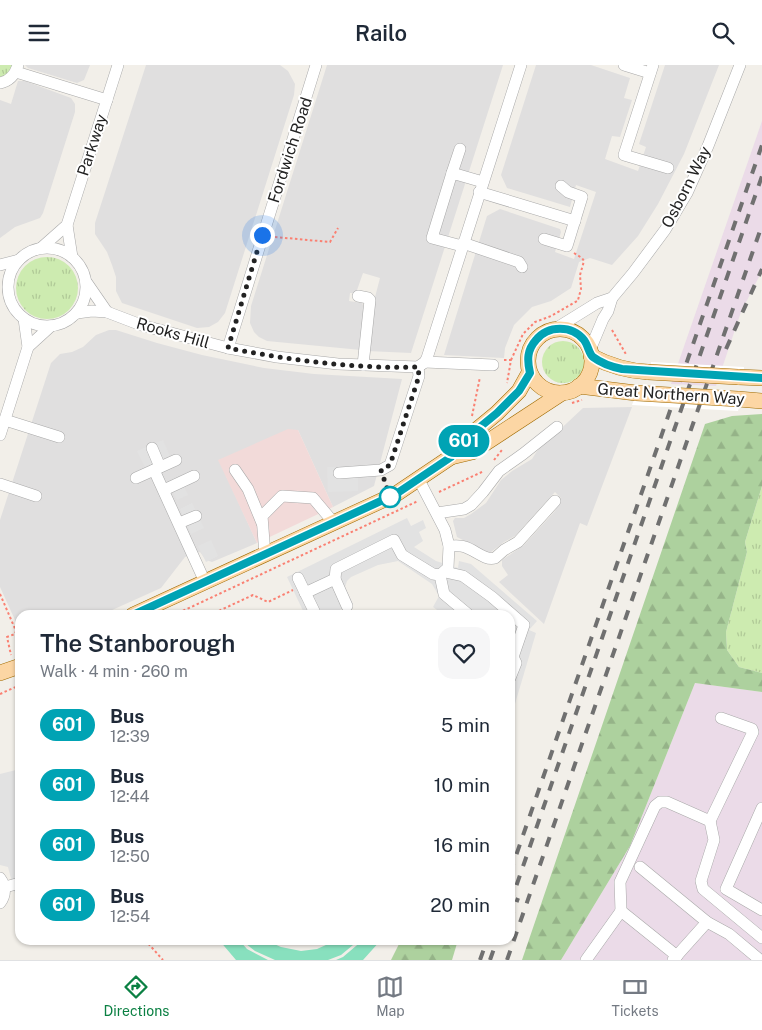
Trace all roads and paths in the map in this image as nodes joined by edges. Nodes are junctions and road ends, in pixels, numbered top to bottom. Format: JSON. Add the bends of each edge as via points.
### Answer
{"nodes":[{"id":1,"x":118,"y":65,"type":"edge"},
{"id":2,"x":316,"y":65,"type":"edge"},
{"id":3,"x":521,"y":65,"type":"edge"},
{"id":4,"x":624,"y":65,"type":"edge"},
{"id":5,"x":740,"y":65,"type":"edge"},
{"id":6,"x":17,"y":68,"type":"edge"},
{"id":7,"x":651,"y":69,"type":"edge"},
{"id":8,"x":0,"y":83,"type":"edge"},
{"id":9,"x":107,"y":100,"type":"junction"},
{"id":10,"x":460,"y":149,"type":"dead end"},
{"id":11,"x":668,"y":168,"type":"dead end"},
{"id":12,"x":452,"y":173,"type":"junction"},
{"id":13,"x":561,"y":186,"type":"dead end"},
{"id":14,"x":481,"y":187,"type":"junction"},
{"id":15,"x":575,"y":221,"type":"junction"},
{"id":16,"x":67,"y":225,"type":"junction"},
{"id":17,"x":338,"y":228,"type":"dead end"},
{"id":18,"x":262,"y":235,"type":"junction"},
{"id":19,"x":544,"y":239,"type":"dead end"},
{"id":20,"x":462,"y":245,"type":"junction"},
{"id":21,"x":567,"y":246,"type":"junction"},
{"id":22,"x":41,"y":248,"type":"junction"},
{"id":23,"x":72,"y":257,"type":"junction"},
{"id":24,"x":19,"y":260,"type":"junction"},
{"id":25,"x":0,"y":265,"type":"edge"},
{"id":26,"x":522,"y":267,"type":"dead end"},
{"id":27,"x":4,"y":283,"type":"edge"},
{"id":28,"x":87,"y":283,"type":"junction"},
{"id":29,"x":358,"y":296,"type":"dead end"},
{"id":30,"x":612,"y":298,"type":"junction"},
{"id":31,"x":578,"y":300,"type":"junction"},
{"id":32,"x":584,"y":306,"type":"dead end"},
{"id":33,"x":107,"y":312,"type":"junction"},
{"id":34,"x":77,"y":313,"type":"junction"},
{"id":35,"x":24,"y":319,"type":"junction"},
{"id":36,"x":608,"y":323,"type":"dead end"},
{"id":37,"x":51,"y":326,"type":"junction"},
{"id":38,"x":555,"y":329,"type":"junction"},
{"id":39,"x":28,"y":347,"type":"junction"},
{"id":40,"x":228,"y":348,"type":"junction"},
{"id":41,"x":591,"y":353,"type":"junction"},
{"id":42,"x":628,"y":359,"type":"dead end"},
{"id":43,"x":511,"y":360,"type":"junction"},
{"id":44,"x":493,"y":363,"type":"junction"},
{"id":45,"x":363,"y":365,"type":"junction"},
{"id":46,"x":421,"y":365,"type":"junction"},
{"id":47,"x":530,"y":373,"type":"junction"},
{"id":48,"x":762,"y":378,"type":"edge"},
{"id":49,"x":506,"y":387,"type":"dead end"},
{"id":50,"x":584,"y":393,"type":"junction"},
{"id":51,"x":566,"y":398,"type":"junction"},
{"id":52,"x":762,"y":401,"type":"edge"},
{"id":53,"x":3,"y":418,"type":"edge"},
{"id":54,"x":471,"y":419,"type":"dead end"},
{"id":55,"x":557,"y":427,"type":"dead end"},
{"id":56,"x":0,"y":435,"type":"edge"},
{"id":57,"x":59,"y":437,"type":"dead end"},
{"id":58,"x":508,"y":444,"type":"dead end"},
{"id":59,"x":152,"y":448,"type":"dead end"},
{"id":60,"x":451,"y":457,"type":"junction"},
{"id":61,"x":176,"y":460,"type":"dead end"},
{"id":62,"x":492,"y":463,"type":"dead end"},
{"id":63,"x":157,"y":469,"type":"junction"},
{"id":64,"x":487,"y":469,"type":"dead end"},
{"id":65,"x":235,"y":470,"type":"dead end"},
{"id":66,"x":339,"y":473,"type":"dead end"},
{"id":67,"x":194,"y":476,"type":"dead end"},
{"id":68,"x":136,"y":478,"type":"dead end"},
{"id":69,"x":419,"y":481,"type":"junction"},
{"id":70,"x":0,"y":484,"type":"edge"},
{"id":71,"x":164,"y":490,"type":"junction"},
{"id":72,"x":440,"y":491,"type":"dead end"},
{"id":73,"x":36,"y":496,"type":"dead end"},
{"id":74,"x":555,"y":501,"type":"dead end"},
{"id":75,"x":405,"y":507,"type":"dead end"},
{"id":76,"x":437,"y":513,"type":"junction"},
{"id":77,"x":196,"y":516,"type":"dead end"},
{"id":78,"x":179,"y":523,"type":"junction"},
{"id":79,"x":334,"y":523,"type":"junction"},
{"id":80,"x":262,"y":524,"type":"junction"},
{"id":81,"x":449,"y":546,"type":"junction"},
{"id":82,"x":265,"y":555,"type":"junction"},
{"id":83,"x":443,"y":574,"type":"junction"},
{"id":84,"x":335,"y":579,"type":"junction"},
{"id":85,"x":204,"y":582,"type":"junction"},
{"id":86,"x":301,"y":585,"type":"junction"},
{"id":87,"x":0,"y":594,"type":"edge"},
{"id":88,"x":347,"y":606,"type":"dead end"},
{"id":89,"x":144,"y":610,"type":"edge"},
{"id":90,"x":185,"y":610,"type":"edge"},
{"id":91,"x":221,"y":610,"type":"edge"},
{"id":92,"x":314,"y":610,"type":"edge"},
{"id":93,"x":463,"y":610,"type":"edge"},
{"id":94,"x":507,"y":610,"type":"edge"},
{"id":95,"x":515,"y":617,"type":"edge"},
{"id":96,"x":15,"y":629,"type":"edge"},
{"id":97,"x":15,"y":634,"type":"edge"},
{"id":98,"x":515,"y":651,"type":"edge"},
{"id":99,"x":15,"y":659,"type":"edge"},
{"id":100,"x":15,"y":663,"type":"edge"},
{"id":101,"x":0,"y":673,"type":"edge"},
{"id":102,"x":15,"y":687,"type":"edge"},
{"id":103,"x":0,"y":694,"type":"edge"},
{"id":104,"x":721,"y":718,"type":"dead end"},
{"id":105,"x":762,"y":808,"type":"edge"},
{"id":106,"x":710,"y":821,"type":"junction"},
{"id":107,"x":640,"y":867,"type":"dead end"},
{"id":108,"x":2,"y":882,"type":"edge"},
{"id":109,"x":15,"y":883,"type":"edge"},
{"id":110,"x":0,"y":903,"type":"edge"},
{"id":111,"x":762,"y":910,"type":"edge"},
{"id":112,"x":621,"y":911,"type":"junction"},
{"id":113,"x":707,"y":922,"type":"junction"},
{"id":114,"x":762,"y":938,"type":"edge"},
{"id":115,"x":149,"y":945,"type":"edge"},
{"id":116,"x":675,"y":958,"type":"edge"},
{"id":117,"x":163,"y":960,"type":"edge"},
{"id":118,"x":586,"y":960,"type":"edge"},
{"id":119,"x":760,"y":960,"type":"edge"}],
"edges":[{"from":1,"to":9,"type":"street","name":"Parkway"},
{"from":2,"to":18,"type":"street","name":"Fordwich Road"},
{"from":3,"to":14,"type":"street"},
{"from":4,"to":7,"type":"street"},
{"from":5,"to":30,"type":"street","name":"Osborn Way","via":[[687,193],[665,230]]},
{"from":6,"to":8,"type":"street","via":[[7,81]]},
{"from":6,"to":9,"type":"street"},
{"from":7,"to":11,"type":"street","via":[[624,155]]},
{"from":9,"to":16,"type":"street","name":"Parkway"},
{"from":10,"to":12,"type":"street"},
{"from":12,"to":14,"type":"street"},
{"from":12,"to":20,"type":"street","via":[[432,237]]},
{"from":13,"to":15,"type":"street","via":[[582,197]]},
{"from":14,"to":15,"type":"street"},
{"from":14,"to":20,"type":"street"},
{"from":15,"to":21,"type":"street"},
{"from":16,"to":22,"type":"street","name":"Parkway"},
{"from":16,"to":23,"type":"street","name":"Parkway"},
{"from":17,"to":18,"type":"path","via":[[330,242]]},
{"from":18,"to":40,"type":"street","name":"Fordwich Road"},
{"from":19,"to":21,"type":"street"},
{"from":20,"to":26,"type":"street","via":[[519,262]]},
{"from":20,"to":46,"type":"street"},
{"from":21,"to":31,"type":"path","via":[[584,261]]},
{"from":22,"to":23,"type":"street","via":[[59,249]]},
{"from":22,"to":24,"type":"street"},
{"from":23,"to":28,"type":"street","via":[[84,272]]},
{"from":24,"to":25,"type":"street"},
{"from":24,"to":27,"type":"street"},
{"from":27,"to":35,"type":"street","via":[[16,311]]},
{"from":28,"to":33,"type":"street"},
{"from":28,"to":34,"type":"street","via":[[86,296]]},
{"from":29,"to":45,"type":"street","via":[[370,300]]},
{"from":30,"to":38,"type":"street","name":"Osborn Way","via":[[597,303]]},
{"from":30,"to":41,"type":"street","name":"Osborn Way"},
{"from":31,"to":32,"type":"path"},
{"from":31,"to":43,"type":"path","via":[[535,322],[523,335]]},
{"from":33,"to":34,"type":"street","name":"Rooks Hill"},
{"from":33,"to":40,"type":"street","name":"Rooks Hill","via":[[141,325]]},
{"from":34,"to":37,"type":"street","via":[[60,325]]},
{"from":35,"to":37,"type":"street"},
{"from":35,"to":39,"type":"street"},
{"from":36,"to":42,"type":"path"},
{"from":37,"to":39,"type":"street"},
{"from":38,"to":41,"type":"main road","via":[[566,329],[582,337]]},
{"from":38,"to":47,"type":"main road","via":[[538,337],[532,345],[527,363]]},
{"from":39,"to":53,"type":"street"},
{"from":40,"to":45,"type":"street","name":"Rooks Hill","via":[[277,357]]},
{"from":41,"to":48,"type":"main road","bridge":true,"via":[[622,369]]},
{"from":41,"to":50,"type":"main road"},
{"from":43,"to":44,"type":"path"},
{"from":43,"to":49,"type":"path"},
{"from":44,"to":46,"type":"street","name":"Rooks Hill"},
{"from":44,"to":54,"type":"path"},
{"from":45,"to":46,"type":"street","name":"Rooks Hill"},
{"from":46,"to":66,"type":"street","via":[[390,465],[381,470]]},
{"from":47,"to":51,"type":"main road","via":[[542,387]]},
{"from":47,"to":60,"type":"main road","via":[[519,391],[463,441]]},
{"from":50,"to":51,"type":"main road"},
{"from":50,"to":51,"type":"path"},
{"from":50,"to":52,"type":"main road","name":"Great Northern Way","bridge":true},
{"from":51,"to":60,"type":"main road","via":[[472,452]]},
{"from":53,"to":56,"type":"street"},
{"from":53,"to":57,"type":"street"},
{"from":55,"to":76,"type":"street","via":[[498,471],[471,505]]},
{"from":58,"to":62,"type":"path"},
{"from":59,"to":63,"type":"street"},
{"from":60,"to":69,"type":"main road"},
{"from":61,"to":63,"type":"street"},
{"from":63,"to":68,"type":"street"},
{"from":63,"to":71,"type":"street"},
{"from":64,"to":72,"type":"path"},
{"from":65,"to":80,"type":"street","via":[[248,489]]},
{"from":67,"to":71,"type":"street"},
{"from":69,"to":76,"type":"street"},
{"from":69,"to":79,"type":"main road"},
{"from":70,"to":73,"type":"street"},
{"from":71,"to":78,"type":"street"},
{"from":74,"to":81,"type":"street","via":[[518,542],[495,558],[486,558],[463,546]]},
{"from":75,"to":90,"type":"path"},
{"from":76,"to":81,"type":"street"},
{"from":77,"to":78,"type":"street"},
{"from":78,"to":85,"type":"street"},
{"from":79,"to":80,"type":"street","via":[[313,499],[282,496],[262,516]]},
{"from":79,"to":82,"type":"main road"},
{"from":80,"to":82,"type":"street"},
{"from":81,"to":83,"type":"street","via":[[448,568]]},
{"from":82,"to":85,"type":"main road"},
{"from":83,"to":84,"type":"street","via":[[433,574],[402,555],[394,540],[336,569]]},
{"from":83,"to":93,"type":"street","via":[[444,594]]},
{"from":83,"to":94,"type":"street","via":[[463,575]]},
{"from":84,"to":86,"type":"street"},
{"from":84,"to":88,"type":"street"},
{"from":85,"to":89,"type":"main road"},
{"from":86,"to":91,"type":"path","via":[[268,602],[253,595]]},
{"from":86,"to":92,"type":"street"},
{"from":87,"to":96,"type":"path"},
{"from":95,"to":98,"type":"street","via":[[524,625]]},
{"from":97,"to":99,"type":"path","via":[[7,637]]},
{"from":100,"to":101,"type":"main road"},
{"from":102,"to":103,"type":"path"},
{"from":104,"to":106,"type":"street","via":[[753,731]]},
{"from":105,"to":111,"type":"street","via":[[726,889]]},
{"from":106,"to":112,"type":"street","via":[[667,802],[655,806],[620,882]]},
{"from":106,"to":114,"type":"street","via":[[714,840],[701,881],[703,889]]},
{"from":107,"to":113,"type":"street"},
{"from":108,"to":109,"type":"street"},
{"from":108,"to":110,"type":"street","via":[[5,893]]},
{"from":112,"to":116,"type":"street"},
{"from":112,"to":118,"type":"street"},
{"from":113,"to":116,"type":"street"},
{"from":113,"to":119,"type":"street"},
{"from":115,"to":117,"type":"path"}]}
